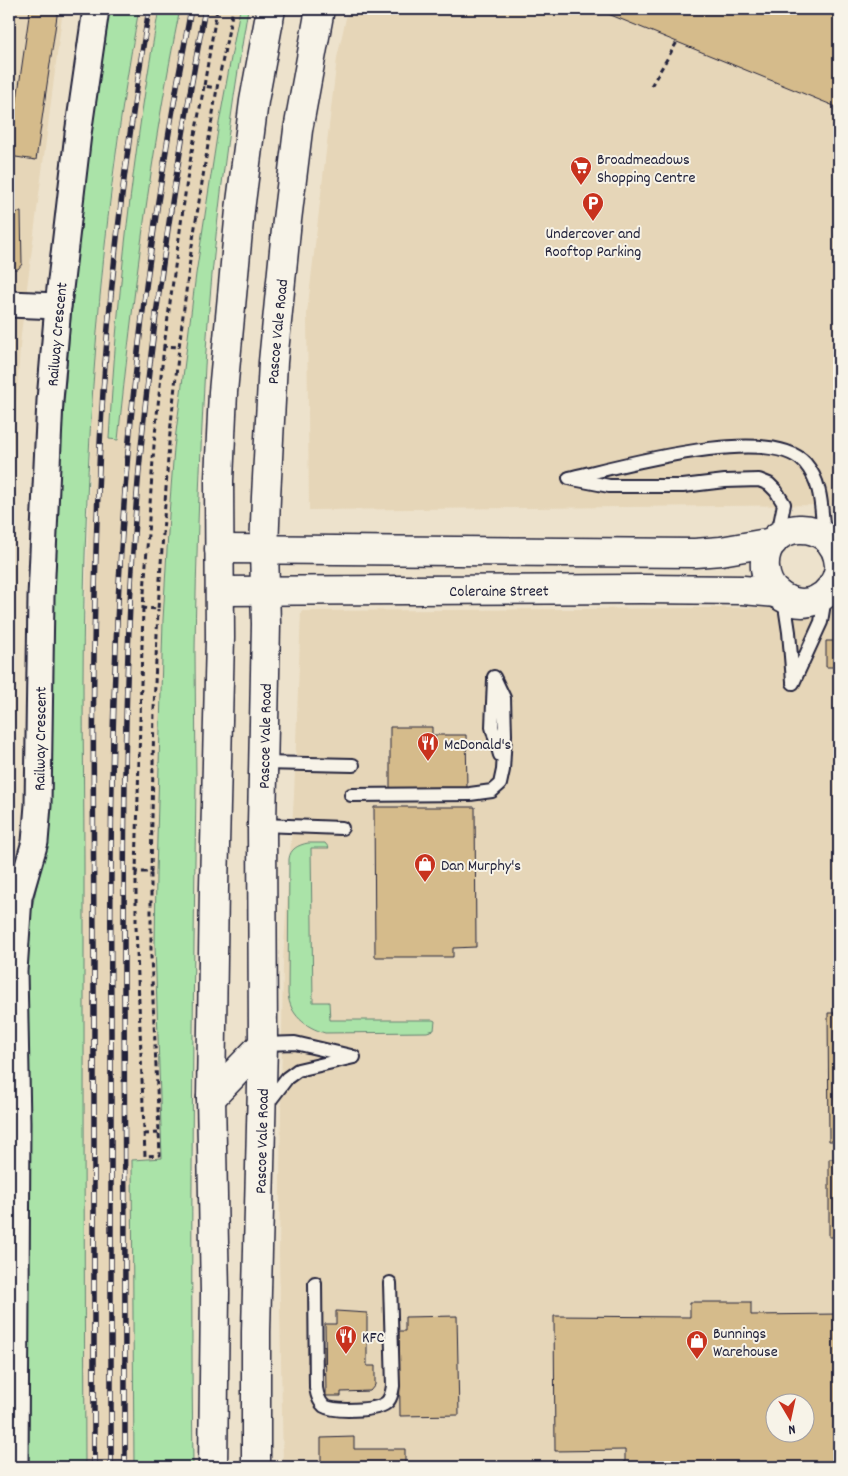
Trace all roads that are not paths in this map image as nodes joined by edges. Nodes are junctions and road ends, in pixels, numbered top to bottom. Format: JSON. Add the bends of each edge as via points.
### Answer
{"nodes":[{"id":1,"x":96,"y":9,"type":"edge"},
{"id":2,"x":271,"y":9,"type":"edge"},
{"id":3,"x":320,"y":9,"type":"edge"},
{"id":4,"x":9,"y":304,"type":"edge"},
{"id":5,"x":58,"y":306,"type":"junction"},
{"id":6,"x":830,"y":538,"type":"edge"},
{"id":7,"x":775,"y":540,"type":"junction"},
{"id":8,"x":219,"y":548,"type":"junction"},
{"id":9,"x":264,"y":550,"type":"junction"},
{"id":10,"x":835,"y":581,"type":"edge"},
{"id":11,"x":220,"y":591,"type":"junction"},
{"id":12,"x":265,"y":591,"type":"junction"},
{"id":13,"x":780,"y":596,"type":"junction"},
{"id":14,"x":494,"y":677,"type":"dead end"},
{"id":15,"x":262,"y":763,"type":"junction"},
{"id":16,"x":353,"y":765,"type":"dead end"},
{"id":17,"x":351,"y":795,"type":"dead end"},
{"id":18,"x":262,"y":825,"type":"junction"},
{"id":19,"x":342,"y":828,"type":"dead end"},
{"id":20,"x":263,"y":1044,"type":"junction"},
{"id":21,"x":211,"y":1098,"type":"junction"},
{"id":22,"x":262,"y":1112,"type":"junction"},
{"id":23,"x":315,"y":1283,"type":"dead end"},
{"id":24,"x":390,"y":1283,"type":"dead end"},
{"id":25,"x":15,"y":1467,"type":"edge"},
{"id":26,"x":213,"y":1467,"type":"edge"},
{"id":27,"x":256,"y":1467,"type":"edge"}],
"edges":[{"from":1,"to":5,"type":"street","name":"Railway Crescent"},
{"from":2,"to":8,"type":"main road","via":[[254,101],[231,295],[220,450]]},
{"from":3,"to":9,"type":"main road","name":"Pascoe Vale Road","via":[[298,130],[278,302]]},
{"from":4,"to":5,"type":"street"},
{"from":5,"to":25,"type":"street","name":"Railway Crescent","via":[[43,532],[38,805],[35,842],[19,897],[14,971],[17,1123]]},
{"from":6,"to":7,"type":"main road","via":[[815,531],[796,529]]},
{"from":6,"to":7,"type":"lane","via":[[813,474],[803,461],[780,450],[725,447],[693,451],[569,478],[609,486],[683,486],[759,480],[769,484],[784,504]]},
{"from":6,"to":10,"type":"main road","via":[[839,557]]},
{"from":7,"to":9,"type":"main road","via":[[695,553]]},
{"from":7,"to":13,"type":"main road","via":[[764,563],[770,585]]},
{"from":8,"to":9,"type":"main road"},
{"from":8,"to":11,"type":"main road"},
{"from":9,"to":12,"type":"main road","name":"Pascoe Vale Road"},
{"from":10,"to":13,"type":"main road","via":[[816,600],[794,602]]},
{"from":10,"to":13,"type":"lane","via":[[821,622],[793,683],[790,632]]},
{"from":11,"to":12,"type":"main road","name":"Coleraine Street"},
{"from":11,"to":21,"type":"main road"},
{"from":12,"to":13,"type":"main road","name":"Coleraine Street","via":[[642,589],[743,590]]},
{"from":12,"to":15,"type":"main road","name":"Pascoe Vale Road"},
{"from":14,"to":17,"type":"lane","via":[[504,698],[503,770],[500,784],[492,791]]},
{"from":15,"to":16,"type":"lane"},
{"from":15,"to":18,"type":"main road","name":"Pascoe Vale Road"},
{"from":18,"to":19,"type":"lane"},
{"from":18,"to":20,"type":"main road","name":"Pascoe Vale Road"},
{"from":20,"to":21,"type":"main road"},
{"from":20,"to":22,"type":"main road","name":"Pascoe Vale Road"},
{"from":20,"to":22,"type":"lane","via":[[295,1043],[354,1056],[298,1070],[287,1078]]},
{"from":21,"to":26,"type":"main road","via":[[215,1293]]},
{"from":22,"to":27,"type":"main road","name":"Pascoe Vale Road"},
{"from":23,"to":24,"type":"lane","via":[[316,1388],[321,1403],[334,1409],[373,1409],[387,1402],[392,1395]]}]}
